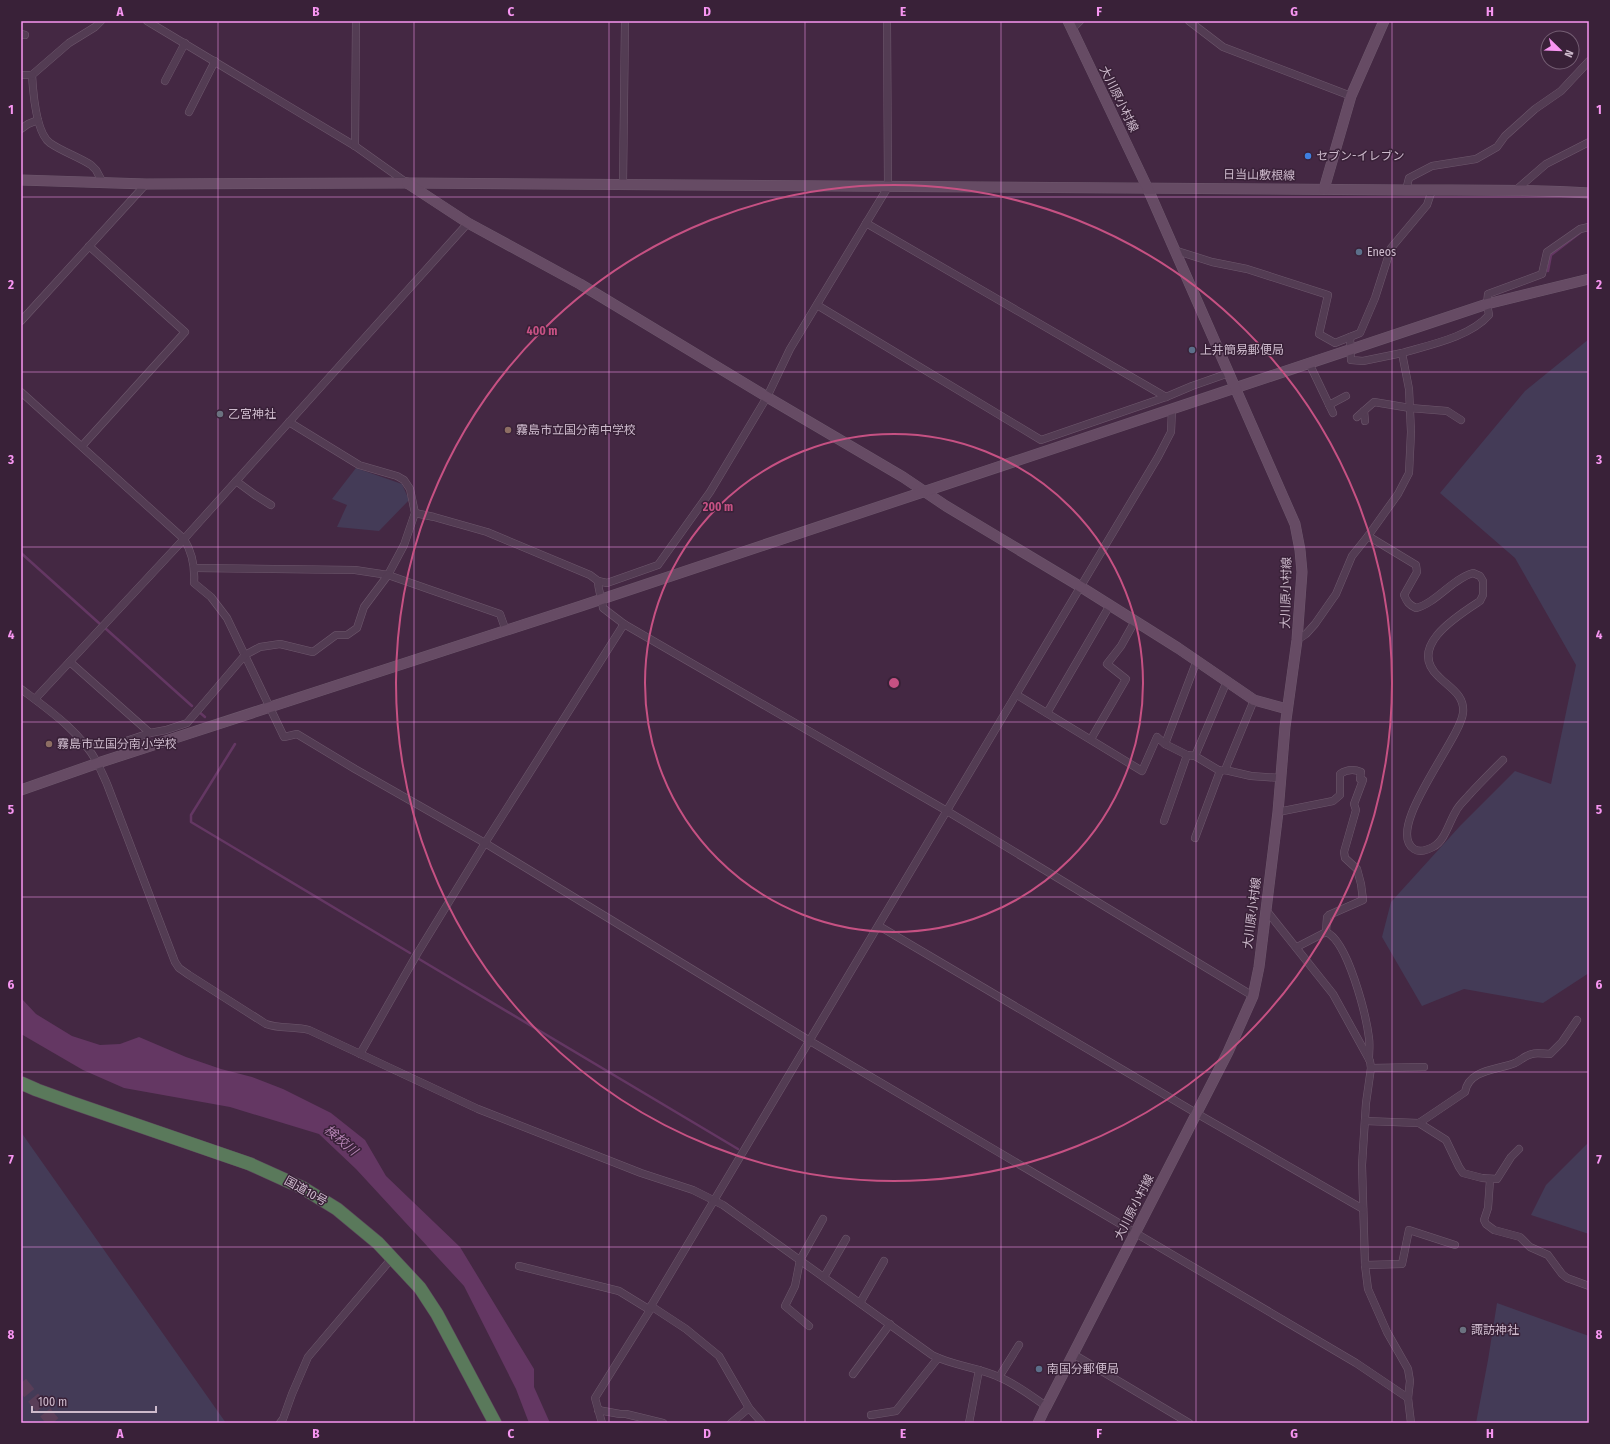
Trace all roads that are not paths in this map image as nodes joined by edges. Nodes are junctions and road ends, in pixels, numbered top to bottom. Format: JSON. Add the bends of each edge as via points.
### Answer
{"nodes":[{"id":1,"x":101,"y":21,"type":"edge"},
{"id":2,"x":148,"y":21,"type":"edge"},
{"id":3,"x":356,"y":21,"type":"edge"},
{"id":4,"x":625,"y":21,"type":"edge"},
{"id":5,"x":887,"y":21,"type":"edge"},
{"id":6,"x":1080,"y":21,"type":"edge"},
{"id":7,"x":1189,"y":21,"type":"edge"},
{"id":8,"x":1384,"y":21,"type":"edge"},
{"id":9,"x":1070,"y":25,"type":"edge"},
{"id":10,"x":185,"y":43,"type":"junction"},
{"id":11,"x":214,"y":61,"type":"junction"},
{"id":12,"x":1589,"y":61,"type":"edge"},
{"id":13,"x":21,"y":75,"type":"edge"},
{"id":14,"x":32,"y":75,"type":"junction"},
{"id":15,"x":165,"y":81,"type":"dead end"},
{"id":16,"x":1352,"y":96,"type":"junction"},
{"id":17,"x":189,"y":112,"type":"dead end"},
{"id":18,"x":38,"y":120,"type":"junction"},
{"id":19,"x":21,"y":129,"type":"edge"},
{"id":20,"x":1589,"y":142,"type":"edge"},
{"id":21,"x":355,"y":146,"type":"junction"},
{"id":22,"x":21,"y":180,"type":"edge"},
{"id":23,"x":103,"y":183,"type":"junction"},
{"id":24,"x":407,"y":183,"type":"junction"},
{"id":25,"x":146,"y":184,"type":"junction"},
{"id":26,"x":623,"y":184,"type":"junction"},
{"id":27,"x":888,"y":187,"type":"junction"},
{"id":28,"x":1147,"y":187,"type":"junction"},
{"id":29,"x":1324,"y":189,"type":"junction"},
{"id":30,"x":1406,"y":190,"type":"junction"},
{"id":31,"x":1432,"y":190,"type":"junction"},
{"id":32,"x":1516,"y":190,"type":"junction"},
{"id":33,"x":1589,"y":193,"type":"edge"},
{"id":34,"x":468,"y":223,"type":"junction"},
{"id":35,"x":866,"y":223,"type":"junction"},
{"id":36,"x":1589,"y":227,"type":"edge"},
{"id":37,"x":89,"y":246,"type":"junction"},
{"id":38,"x":1174,"y":250,"type":"junction"},
{"id":39,"x":1589,"y":279,"type":"edge"},
{"id":40,"x":1487,"y":304,"type":"junction"},
{"id":41,"x":817,"y":305,"type":"junction"},
{"id":42,"x":21,"y":320,"type":"edge"},
{"id":43,"x":1350,"y":337,"type":"junction"},
{"id":44,"x":1350,"y":349,"type":"junction"},
{"id":45,"x":1402,"y":352,"type":"junction"},
{"id":46,"x":1309,"y":363,"type":"junction"},
{"id":47,"x":1229,"y":373,"type":"junction"},
{"id":48,"x":1236,"y":388,"type":"junction"},
{"id":49,"x":21,"y":392,"type":"edge"},
{"id":50,"x":1346,"y":396,"type":"dead end"},
{"id":51,"x":767,"y":397,"type":"junction"},
{"id":52,"x":1166,"y":398,"type":"junction"},
{"id":53,"x":1329,"y":405,"type":"junction"},
{"id":54,"x":1410,"y":408,"type":"junction"},
{"id":55,"x":1172,"y":409,"type":"junction"},
{"id":56,"x":1364,"y":411,"type":"junction"},
{"id":57,"x":1333,"y":413,"type":"dead end"},
{"id":58,"x":1357,"y":417,"type":"dead end"},
{"id":59,"x":1461,"y":420,"type":"dead end"},
{"id":60,"x":1365,"y":421,"type":"dead end"},
{"id":61,"x":289,"y":422,"type":"junction"},
{"id":62,"x":82,"y":446,"type":"junction"},
{"id":63,"x":236,"y":482,"type":"junction"},
{"id":64,"x":926,"y":492,"type":"junction"},
{"id":65,"x":271,"y":505,"type":"dead end"},
{"id":66,"x":415,"y":513,"type":"junction"},
{"id":67,"x":1368,"y":536,"type":"junction"},
{"id":68,"x":184,"y":539,"type":"junction"},
{"id":69,"x":194,"y":568,"type":"junction"},
{"id":70,"x":388,"y":574,"type":"junction"},
{"id":71,"x":598,"y":581,"type":"junction"},
{"id":72,"x":1081,"y":587,"type":"junction"},
{"id":73,"x":602,"y":599,"type":"junction"},
{"id":74,"x":1110,"y":605,"type":"junction"},
{"id":75,"x":1135,"y":621,"type":"junction"},
{"id":76,"x":624,"y":624,"type":"junction"},
{"id":77,"x":506,"y":631,"type":"junction"},
{"id":78,"x":1298,"y":640,"type":"junction"},
{"id":79,"x":245,"y":655,"type":"junction"},
{"id":80,"x":1197,"y":660,"type":"junction"},
{"id":81,"x":70,"y":662,"type":"junction"},
{"id":82,"x":1227,"y":681,"type":"junction"},
{"id":83,"x":21,"y":689,"type":"edge"},
{"id":84,"x":1017,"y":695,"type":"junction"},
{"id":85,"x":35,"y":699,"type":"junction"},
{"id":86,"x":1254,"y":700,"type":"junction"},
{"id":87,"x":270,"y":707,"type":"junction"},
{"id":88,"x":1287,"y":709,"type":"junction"},
{"id":89,"x":1047,"y":713,"type":"junction"},
{"id":90,"x":150,"y":733,"type":"junction"},
{"id":91,"x":1091,"y":739,"type":"junction"},
{"id":92,"x":1165,"y":744,"type":"junction"},
{"id":93,"x":86,"y":746,"type":"junction"},
{"id":94,"x":1187,"y":755,"type":"junction"},
{"id":95,"x":1195,"y":756,"type":"junction"},
{"id":96,"x":1503,"y":760,"type":"dead end"},
{"id":97,"x":98,"y":763,"type":"junction"},
{"id":98,"x":1223,"y":770,"type":"junction"},
{"id":99,"x":1281,"y":778,"type":"junction"},
{"id":100,"x":21,"y":790,"type":"edge"},
{"id":101,"x":947,"y":811,"type":"junction"},
{"id":102,"x":1278,"y":812,"type":"junction"},
{"id":103,"x":1164,"y":821,"type":"dead end"},
{"id":104,"x":1195,"y":838,"type":"dead end"},
{"id":105,"x":485,"y":843,"type":"junction"},
{"id":106,"x":1266,"y":910,"type":"junction"},
{"id":107,"x":879,"y":926,"type":"junction"},
{"id":108,"x":1326,"y":932,"type":"junction"},
{"id":109,"x":1297,"y":947,"type":"junction"},
{"id":110,"x":1252,"y":996,"type":"junction"},
{"id":111,"x":1577,"y":1020,"type":"dead end"},
{"id":112,"x":810,"y":1041,"type":"junction"},
{"id":113,"x":360,"y":1054,"type":"junction"},
{"id":114,"x":1370,"y":1061,"type":"junction"},
{"id":115,"x":1424,"y":1067,"type":"dead end"},
{"id":116,"x":1371,"y":1068,"type":"junction"},
{"id":117,"x":21,"y":1083,"type":"edge"},
{"id":118,"x":1196,"y":1113,"type":"junction"},
{"id":119,"x":1365,"y":1121,"type":"junction"},
{"id":120,"x":1419,"y":1123,"type":"junction"},
{"id":121,"x":1519,"y":1149,"type":"dead end"},
{"id":122,"x":1490,"y":1180,"type":"junction"},
{"id":123,"x":715,"y":1200,"type":"junction"},
{"id":124,"x":1363,"y":1209,"type":"junction"},
{"id":125,"x":823,"y":1218,"type":"dead end"},
{"id":126,"x":1135,"y":1233,"type":"junction"},
{"id":127,"x":846,"y":1239,"type":"dead end"},
{"id":128,"x":1455,"y":1245,"type":"dead end"},
{"id":129,"x":392,"y":1258,"type":"junction"},
{"id":130,"x":800,"y":1260,"type":"junction"},
{"id":131,"x":884,"y":1261,"type":"dead end"},
{"id":132,"x":1365,"y":1265,"type":"junction"},
{"id":133,"x":519,"y":1266,"type":"dead end"},
{"id":134,"x":824,"y":1277,"type":"junction"},
{"id":135,"x":1589,"y":1286,"type":"edge"},
{"id":136,"x":860,"y":1303,"type":"junction"},
{"id":137,"x":651,"y":1308,"type":"junction"},
{"id":138,"x":890,"y":1324,"type":"junction"},
{"id":139,"x":809,"y":1326,"type":"dead end"},
{"id":140,"x":1019,"y":1344,"type":"dead end"},
{"id":141,"x":1073,"y":1354,"type":"junction"},
{"id":142,"x":938,"y":1358,"type":"junction"},
{"id":143,"x":980,"y":1370,"type":"junction"},
{"id":144,"x":853,"y":1374,"type":"dead end"},
{"id":145,"x":999,"y":1376,"type":"junction"},
{"id":146,"x":1408,"y":1398,"type":"junction"},
{"id":147,"x":1046,"y":1406,"type":"junction"},
{"id":148,"x":750,"y":1408,"type":"junction"},
{"id":149,"x":598,"y":1410,"type":"junction"},
{"id":150,"x":871,"y":1415,"type":"dead end"},
{"id":151,"x":280,"y":1423,"type":"edge"},
{"id":152,"x":495,"y":1423,"type":"edge"},
{"id":153,"x":602,"y":1423,"type":"edge"},
{"id":154,"x":663,"y":1423,"type":"edge"},
{"id":155,"x":731,"y":1423,"type":"edge"},
{"id":156,"x":762,"y":1423,"type":"edge"},
{"id":157,"x":969,"y":1423,"type":"edge"},
{"id":158,"x":1038,"y":1423,"type":"edge"},
{"id":159,"x":1189,"y":1423,"type":"edge"},
{"id":160,"x":1411,"y":1423,"type":"edge"}],
"edges":[{"from":1,"to":14,"type":"street","via":[[70,42]]},
{"from":2,"to":10,"type":"street"},
{"from":3,"to":21,"type":"street"},
{"from":4,"to":26,"type":"street"},
{"from":5,"to":27,"type":"street"},
{"from":6,"to":9,"type":"street"},
{"from":7,"to":16,"type":"street","via":[[1223,47]]},
{"from":8,"to":16,"type":"main road"},
{"from":9,"to":28,"type":"main road","name":"大川原小村線"},
{"from":10,"to":11,"type":"street"},
{"from":10,"to":15,"type":"street"},
{"from":11,"to":17,"type":"street"},
{"from":11,"to":21,"type":"street"},
{"from":12,"to":30,"type":"street","via":[[1561,91],[1535,109],[1505,136],[1497,147],[1476,159],[1432,166],[1409,178]]},
{"from":13,"to":14,"type":"street"},
{"from":14,"to":18,"type":"street"},
{"from":16,"to":29,"type":"main road"},
{"from":18,"to":19,"type":"street"},
{"from":18,"to":23,"type":"street","via":[[49,143],[91,165]]},
{"from":20,"to":32,"type":"street","via":[[1546,164]]},
{"from":21,"to":24,"type":"street"},
{"from":22,"to":23,"type":"main road","name":"日当山敷根線"},
{"from":23,"to":25,"type":"main road","name":"日当山敷根線"},
{"from":24,"to":25,"type":"main road","name":"日当山敷根線"},
{"from":24,"to":26,"type":"main road","name":"日当山敷根線"},
{"from":24,"to":34,"type":"main road"},
{"from":25,"to":37,"type":"street"},
{"from":26,"to":27,"type":"main road","name":"日当山敷根線"},
{"from":27,"to":28,"type":"main road","name":"日当山敷根線"},
{"from":27,"to":35,"type":"street"},
{"from":28,"to":29,"type":"main road","name":"日当山敷根線"},
{"from":28,"to":38,"type":"main road"},
{"from":29,"to":30,"type":"main road","name":"日当山敷根線"},
{"from":30,"to":31,"type":"main road","name":"日当山敷根線"},
{"from":31,"to":32,"type":"main road","name":"日当山敷根線"},
{"from":31,"to":43,"type":"street","via":[[1427,205],[1391,248],[1375,298],[1360,333]]},
{"from":32,"to":33,"type":"main road","name":"日当山敷根線"},
{"from":34,"to":51,"type":"main road","via":[[580,284]]},
{"from":34,"to":61,"type":"street"},
{"from":35,"to":41,"type":"street"},
{"from":35,"to":52,"type":"street"},
{"from":36,"to":40,"type":"street","via":[[1580,229],[1547,252],[1542,274],[1488,294]]},
{"from":37,"to":42,"type":"street"},
{"from":37,"to":62,"type":"street","via":[[185,332]]},
{"from":38,"to":43,"type":"street","via":[[1328,294],[1319,334],[1334,343]]},
{"from":38,"to":47,"type":"main road"},
{"from":39,"to":40,"type":"main road"},
{"from":40,"to":44,"type":"main road"},
{"from":40,"to":45,"type":"street","via":[[1489,314],[1469,330],[1442,342]]},
{"from":41,"to":51,"type":"street","via":[[790,349]]},
{"from":41,"to":52,"type":"street","via":[[1041,440]]},
{"from":43,"to":44,"type":"street"},
{"from":44,"to":45,"type":"street","via":[[1351,360],[1363,361]]},
{"from":44,"to":46,"type":"main road"},
{"from":45,"to":54,"type":"street"},
{"from":46,"to":48,"type":"main road"},
{"from":46,"to":53,"type":"street"},
{"from":47,"to":48,"type":"main road"},
{"from":47,"to":52,"type":"street"},
{"from":48,"to":55,"type":"main road"},
{"from":48,"to":78,"type":"main road","name":"大川原小村線","via":[[1294,524],[1302,572]]},
{"from":49,"to":62,"type":"street"},
{"from":50,"to":53,"type":"street"},
{"from":51,"to":64,"type":"main road"},
{"from":51,"to":71,"type":"street","via":[[710,492],[658,565],[607,583]]},
{"from":53,"to":57,"type":"street"},
{"from":54,"to":56,"type":"street","via":[[1374,402]]},
{"from":54,"to":59,"type":"street","via":[[1447,411]]},
{"from":54,"to":67,"type":"street","via":[[1409,473]]},
{"from":55,"to":64,"type":"main road"},
{"from":55,"to":72,"type":"street","via":[[1168,440]]},
{"from":56,"to":58,"type":"street"},
{"from":56,"to":60,"type":"street"},
{"from":61,"to":63,"type":"street"},
{"from":61,"to":66,"type":"street","via":[[360,465],[404,480],[410,489]]},
{"from":62,"to":68,"type":"street"},
{"from":63,"to":65,"type":"street"},
{"from":63,"to":68,"type":"street"},
{"from":64,"to":72,"type":"main road"},
{"from":64,"to":73,"type":"main road"},
{"from":66,"to":70,"type":"street","via":[[404,545]]},
{"from":66,"to":71,"type":"street","via":[[487,532],[590,575]]},
{"from":67,"to":78,"type":"street","via":[[1352,556],[1336,594],[1315,624]]},
{"from":67,"to":96,"type":"street","via":[[1416,565],[1418,572],[1404,595],[1407,602],[1416,608],[1426,605],[1467,575],[1473,573],[1480,576],[1483,581],[1483,595],[1480,601],[1443,627],[1428,650],[1428,661],[1438,677],[1459,695],[1463,714],[1450,744],[1409,817],[1407,830],[1410,846],[1423,851],[1436,846],[1443,838],[1457,809]]},
{"from":68,"to":69,"type":"street"},
{"from":68,"to":81,"type":"street"},
{"from":69,"to":70,"type":"street","via":[[354,570]]},
{"from":69,"to":79,"type":"street","via":[[194,583],[211,597],[227,618]]},
{"from":70,"to":77,"type":"street","via":[[500,614]]},
{"from":70,"to":79,"type":"street","via":[[364,607],[357,628],[347,635],[336,635],[313,652],[280,644],[260,647]]},
{"from":71,"to":73,"type":"street"},
{"from":72,"to":74,"type":"main road"},
{"from":72,"to":84,"type":"street"},
{"from":73,"to":76,"type":"street","via":[[603,608]]},
{"from":73,"to":77,"type":"main road"},
{"from":74,"to":75,"type":"main road"},
{"from":74,"to":89,"type":"street"},
{"from":75,"to":80,"type":"main road"},
{"from":75,"to":91,"type":"street","via":[[1107,664],[1126,679]]},
{"from":76,"to":101,"type":"street"},
{"from":76,"to":105,"type":"street"},
{"from":77,"to":87,"type":"main road"},
{"from":78,"to":88,"type":"main road","name":"大川原小村線"},
{"from":79,"to":87,"type":"street"},
{"from":79,"to":90,"type":"street","via":[[187,723]]},
{"from":80,"to":82,"type":"main road"},
{"from":80,"to":92,"type":"street"},
{"from":81,"to":85,"type":"street"},
{"from":81,"to":90,"type":"street"},
{"from":82,"to":86,"type":"main road"},
{"from":82,"to":95,"type":"street"},
{"from":83,"to":85,"type":"street"},
{"from":84,"to":89,"type":"street"},
{"from":84,"to":101,"type":"street"},
{"from":85,"to":93,"type":"street"},
{"from":86,"to":88,"type":"main road"},
{"from":86,"to":98,"type":"street"},
{"from":87,"to":97,"type":"main road"},
{"from":87,"to":105,"type":"street","via":[[284,737],[297,734],[355,770]]},
{"from":88,"to":99,"type":"main road","name":"大川原小村線"},
{"from":89,"to":91,"type":"street"},
{"from":90,"to":93,"type":"street","via":[[123,742]]},
{"from":91,"to":92,"type":"street","via":[[1142,771],[1157,737]]},
{"from":92,"to":94,"type":"street"},
{"from":93,"to":97,"type":"street"},
{"from":94,"to":95,"type":"street"},
{"from":94,"to":103,"type":"street"},
{"from":95,"to":98,"type":"street"},
{"from":97,"to":100,"type":"main road"},
{"from":97,"to":113,"type":"street","via":[[179,968],[266,1024],[309,1030]]},
{"from":98,"to":99,"type":"street","via":[[1251,776]]},
{"from":98,"to":104,"type":"street"},
{"from":99,"to":102,"type":"main road","name":"大川原小村線"},
{"from":101,"to":107,"type":"street"},
{"from":101,"to":110,"type":"street"},
{"from":102,"to":106,"type":"main road","name":"大川原小村線"},
{"from":102,"to":108,"type":"street","via":[[1333,801],[1340,795],[1340,774],[1356,770],[1361,772],[1360,779],[1363,780],[1354,804],[1356,810],[1344,852],[1345,858],[1357,869],[1363,900],[1329,915]]},
{"from":105,"to":112,"type":"street"},
{"from":105,"to":113,"type":"street"},
{"from":106,"to":109,"type":"street"},
{"from":106,"to":110,"type":"main road","name":"大川原小村線","via":[[1259,966]]},
{"from":107,"to":112,"type":"street"},
{"from":107,"to":118,"type":"street"},
{"from":108,"to":109,"type":"street"},
{"from":108,"to":114,"type":"street","via":[[1331,934],[1349,961],[1362,1004],[1369,1038]]},
{"from":109,"to":114,"type":"street","via":[[1333,994]]},
{"from":110,"to":118,"type":"main road","name":"大川原小村線","via":[[1228,1052]]},
{"from":111,"to":120,"type":"street","via":[[1550,1054],[1532,1054],[1470,1079],[1464,1092]]},
{"from":112,"to":123,"type":"street"},
{"from":112,"to":126,"type":"street"},
{"from":113,"to":123,"type":"street","via":[[478,1109]]},
{"from":114,"to":116,"type":"street"},
{"from":115,"to":116,"type":"street"},
{"from":116,"to":119,"type":"street"},
{"from":117,"to":129,"type":"highway","name":"国道10号","via":[[281,1177],[336,1209],[366,1232]]},
{"from":118,"to":124,"type":"street"},
{"from":118,"to":126,"type":"main road","name":"大川原小村線"},
{"from":119,"to":120,"type":"street"},
{"from":119,"to":124,"type":"street"},
{"from":120,"to":122,"type":"street","via":[[1446,1140],[1463,1173]]},
{"from":121,"to":122,"type":"street","via":[[1497,1178]]},
{"from":122,"to":135,"type":"street","via":[[1488,1208],[1484,1220],[1486,1224],[1494,1230],[1520,1237],[1530,1247],[1548,1255],[1562,1274]]},
{"from":123,"to":130,"type":"street"},
{"from":123,"to":137,"type":"street"},
{"from":124,"to":132,"type":"street"},
{"from":125,"to":130,"type":"street"},
{"from":126,"to":141,"type":"main road","name":"大川原小村線"},
{"from":126,"to":146,"type":"street","via":[[1356,1363]]},
{"from":127,"to":134,"type":"street"},
{"from":128,"to":132,"type":"street","via":[[1409,1230],[1402,1264]]},
{"from":129,"to":151,"type":"street","via":[[308,1357]]},
{"from":129,"to":152,"type":"highway","name":"国道10号","via":[[420,1288],[437,1314]]},
{"from":130,"to":134,"type":"street"},
{"from":130,"to":139,"type":"street","via":[[795,1286],[785,1306]]},
{"from":131,"to":136,"type":"street"},
{"from":132,"to":146,"type":"street","via":[[1368,1290],[1387,1332],[1408,1369]]},
{"from":133,"to":137,"type":"street","via":[[619,1291]]},
{"from":134,"to":136,"type":"street"},
{"from":136,"to":138,"type":"street"},
{"from":137,"to":148,"type":"street","via":[[686,1329],[719,1356]]},
{"from":137,"to":149,"type":"street","via":[[595,1398]]},
{"from":138,"to":142,"type":"street"},
{"from":138,"to":144,"type":"street"},
{"from":140,"to":145,"type":"street"},
{"from":141,"to":147,"type":"main road","name":"大川原小村線"},
{"from":141,"to":159,"type":"street"},
{"from":142,"to":143,"type":"street"},
{"from":142,"to":150,"type":"street","via":[[896,1411]]},
{"from":143,"to":145,"type":"street"},
{"from":143,"to":157,"type":"street"},
{"from":145,"to":147,"type":"street"},
{"from":146,"to":160,"type":"street"},
{"from":147,"to":158,"type":"main road","name":"大川原小村線"},
{"from":148,"to":155,"type":"street"},
{"from":148,"to":156,"type":"street"},
{"from":149,"to":153,"type":"street"},
{"from":149,"to":154,"type":"street"}]}
